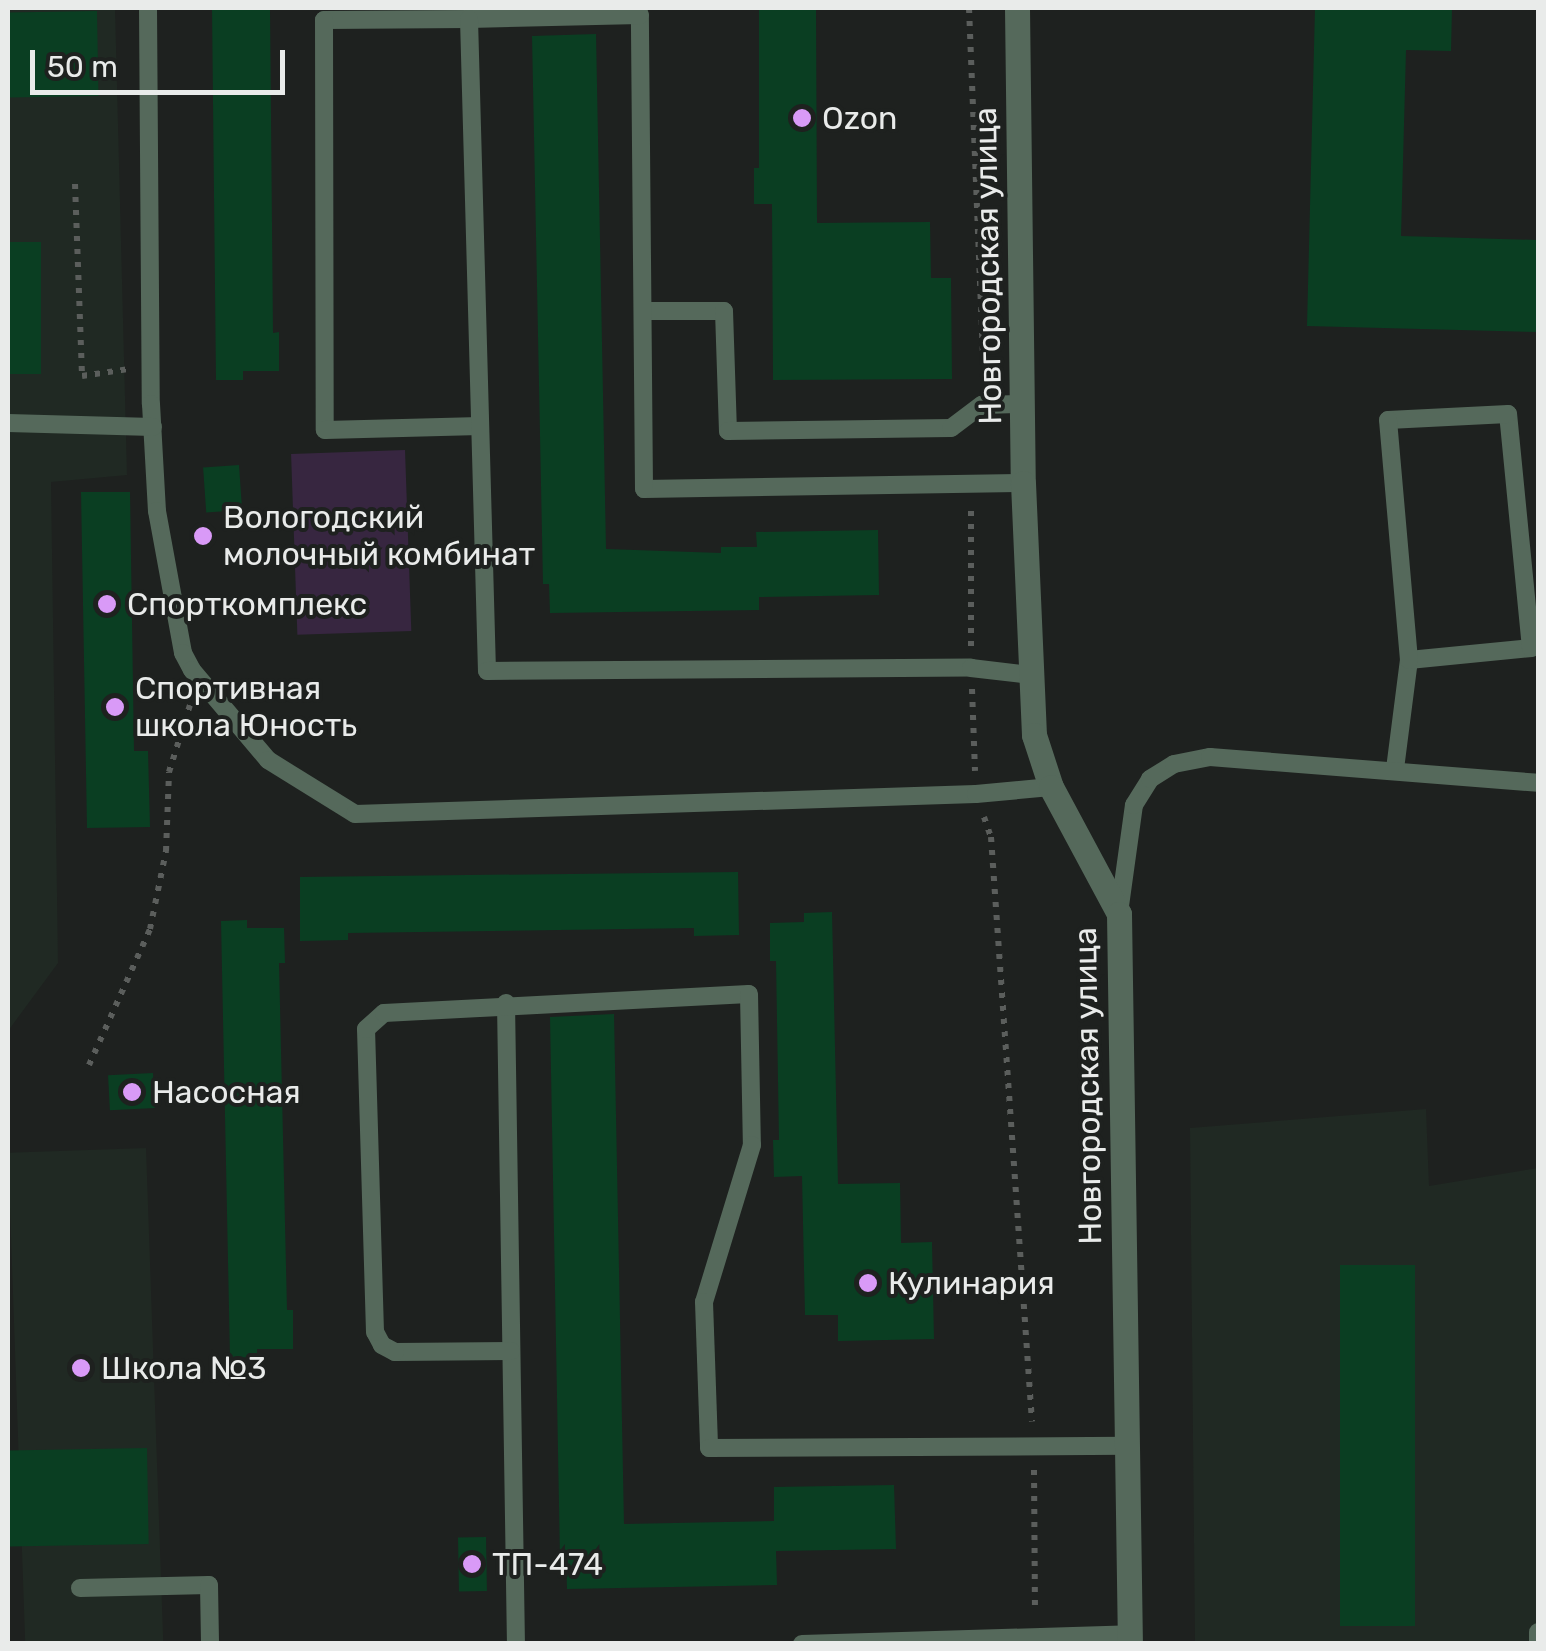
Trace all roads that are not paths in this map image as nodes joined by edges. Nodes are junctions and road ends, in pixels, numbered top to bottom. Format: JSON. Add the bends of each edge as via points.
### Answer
{"nodes":[{"id":1,"x":148,"y":8,"type":"edge"},
{"id":2,"x":1017,"y":8,"type":"edge"},
{"id":3,"x":469,"y":19,"type":"junction"},
{"id":4,"x":643,"y":311,"type":"junction"},
{"id":5,"x":1022,"y":404,"type":"junction"},
{"id":6,"x":8,"y":423,"type":"edge"},
{"id":7,"x":152,"y":426,"type":"junction"},
{"id":8,"x":480,"y":426,"type":"junction"},
{"id":9,"x":1024,"y":483,"type":"junction"},
{"id":10,"x":1409,"y":660,"type":"junction"},
{"id":11,"x":1031,"y":675,"type":"junction"},
{"id":12,"x":1395,"y":769,"type":"junction"},
{"id":13,"x":1538,"y":782,"type":"edge"},
{"id":14,"x":1051,"y":787,"type":"junction"},
{"id":15,"x":1118,"y":914,"type":"junction"},
{"id":16,"x":506,"y":1003,"type":"junction"},
{"id":17,"x":512,"y":1351,"type":"junction"},
{"id":18,"x":1127,"y":1446,"type":"junction"},
{"id":19,"x":80,"y":1588,"type":"dead end"},
{"id":20,"x":1538,"y":1632,"type":"edge"},
{"id":21,"x":1130,"y":1639,"type":"edge"},
{"id":22,"x":210,"y":1644,"type":"edge"},
{"id":23,"x":516,"y":1644,"type":"edge"},
{"id":24,"x":802,"y":1644,"type":"edge"},
{"id":25,"x":1538,"y":1644,"type":"edge"}],
"edges":[{"from":1,"to":7,"type":"lane"},
{"from":2,"to":5,"type":"street","name":"Новгородская улица"},
{"from":3,"to":4,"type":"lane","via":[[640,15]]},
{"from":3,"to":8,"type":"lane"},
{"from":3,"to":8,"type":"lane","via":[[324,20],[325,430]]},
{"from":4,"to":5,"type":"lane","via":[[724,310],[728,431],[951,428],[982,405]]},
{"from":4,"to":9,"type":"lane","via":[[644,489]]},
{"from":5,"to":9,"type":"street","name":"Новгородская улица"},
{"from":6,"to":7,"type":"lane"},
{"from":7,"to":14,"type":"lane","via":[[157,511],[192,670],[268,760],[356,814]]},
{"from":8,"to":11,"type":"lane","via":[[486,671],[971,668]]},
{"from":9,"to":11,"type":"street","name":"Новгородская улица"},
{"from":10,"to":10,"type":"lane","via":[[1530,648],[1508,414],[1388,420]]},
{"from":10,"to":12,"type":"lane"},
{"from":11,"to":14,"type":"street","name":"Новгородская улица","via":[[1034,735]]},
{"from":12,"to":13,"type":"lane"},
{"from":12,"to":15,"type":"lane","via":[[1210,757],[1174,764],[1150,779],[1134,805]]},
{"from":14,"to":15,"type":"street","name":"Новгородская улица"},
{"from":15,"to":18,"type":"street","name":"Новгородская улица"},
{"from":16,"to":17,"type":"lane"},
{"from":16,"to":17,"type":"lane","via":[[384,1013],[366,1029],[375,1332],[395,1352]]},
{"from":16,"to":18,"type":"lane","via":[[750,994],[752,1145],[704,1302],[709,1448]]},
{"from":17,"to":23,"type":"lane"},
{"from":18,"to":21,"type":"street","name":"Новгородская улица"},
{"from":19,"to":22,"type":"lane","via":[[210,1586]]},
{"from":20,"to":25,"type":"lane"},
{"from":21,"to":24,"type":"lane"}]}
